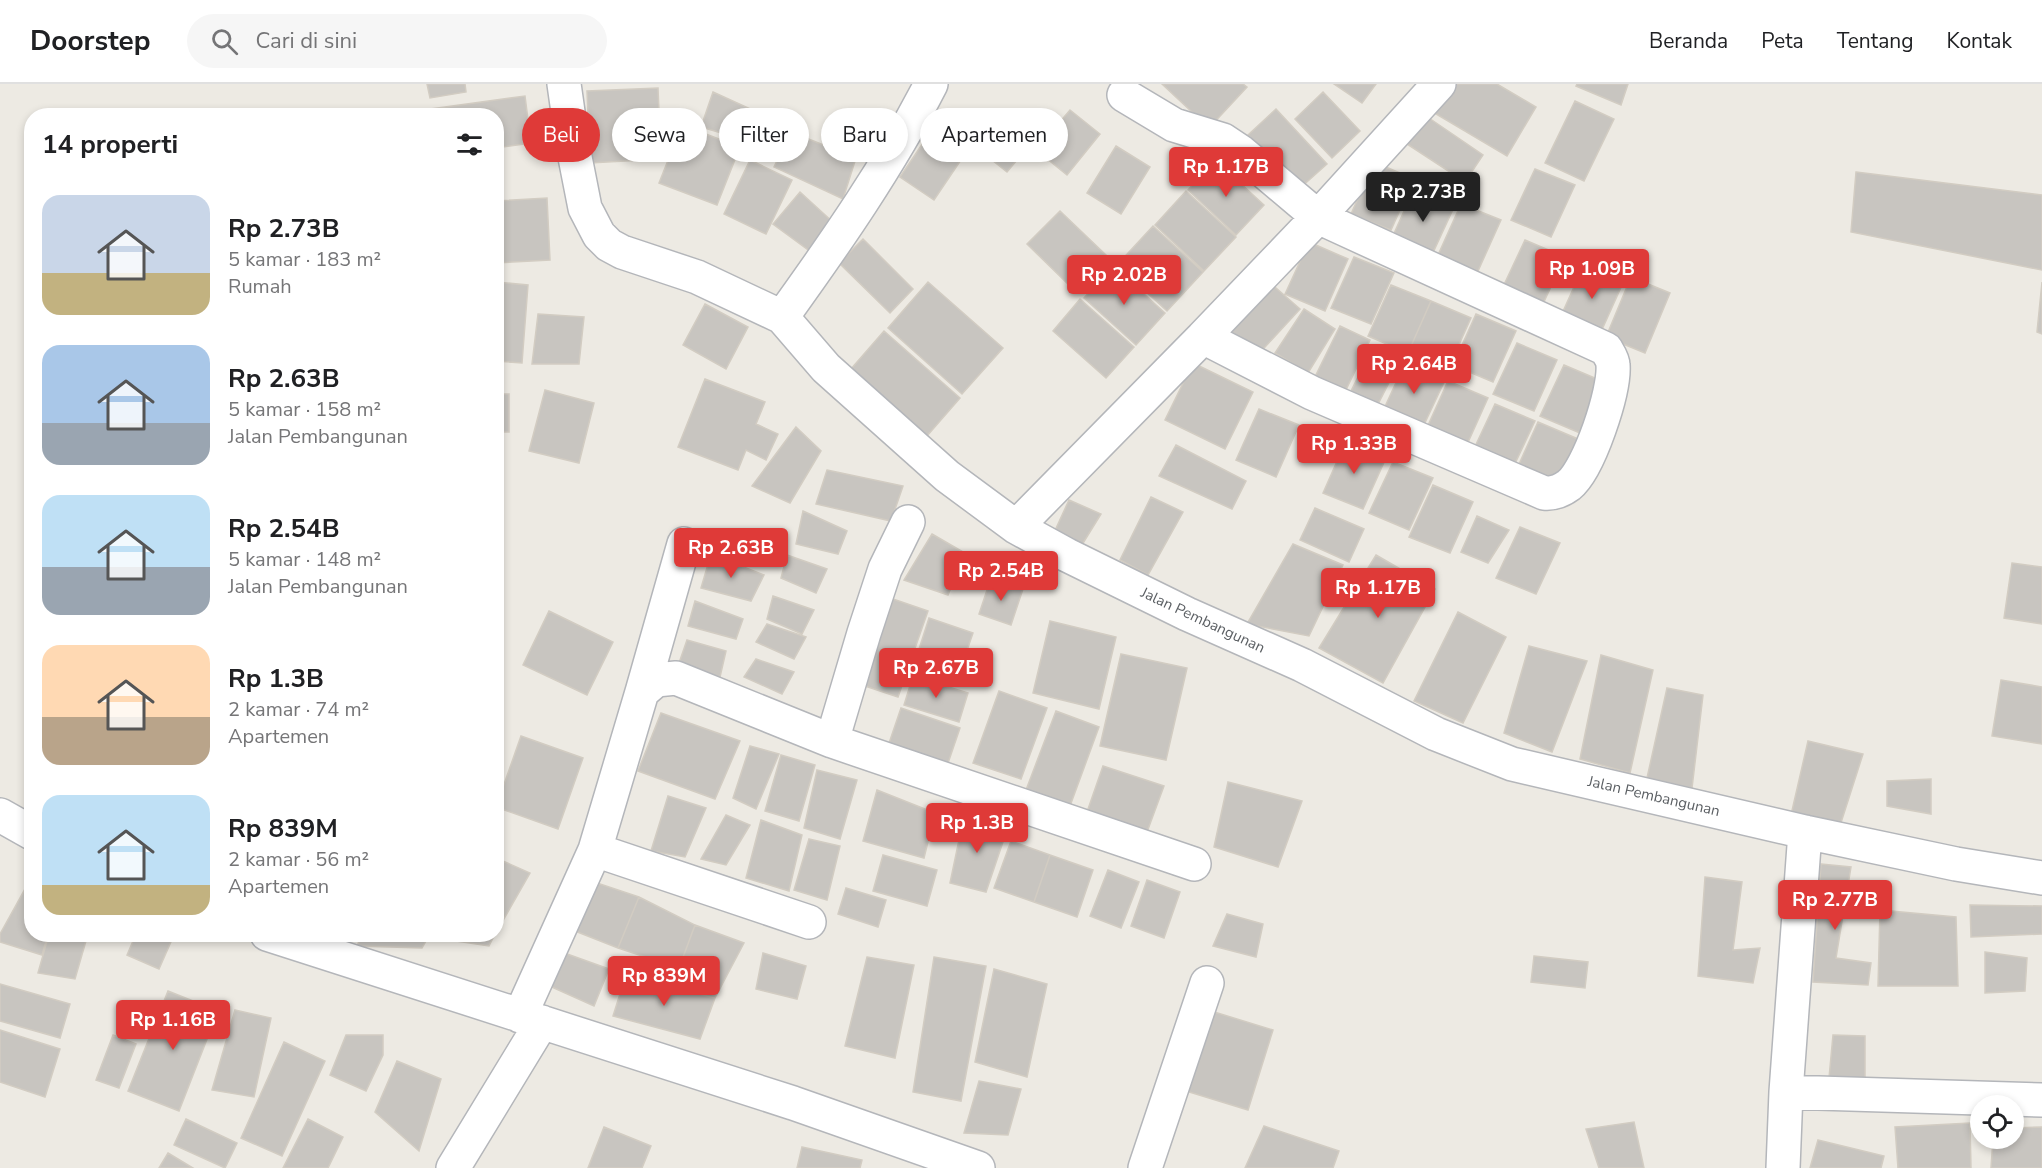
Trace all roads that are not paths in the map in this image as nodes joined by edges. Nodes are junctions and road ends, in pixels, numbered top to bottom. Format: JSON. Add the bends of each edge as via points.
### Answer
{"nodes":[{"id":1,"x":564,"y":84,"type":"edge"},
{"id":2,"x":931,"y":84,"type":"edge"},
{"id":3,"x":1439,"y":84,"type":"edge"},
{"id":4,"x":1124,"y":94,"type":"dead end"},
{"id":5,"x":1318,"y":218,"type":"junction"},
{"id":6,"x":782,"y":317,"type":"junction"},
{"id":7,"x":1203,"y":337,"type":"junction"},
{"id":8,"x":908,"y":522,"type":"dead end"},
{"id":9,"x":1016,"y":527,"type":"junction"},
{"id":10,"x":684,"y":544,"type":"dead end"},
{"id":11,"x":642,"y":692,"type":"junction"},
{"id":12,"x":832,"y":741,"type":"junction"},
{"id":13,"x":1804,"y":832,"type":"junction"},
{"id":14,"x":595,"y":850,"type":"junction"},
{"id":15,"x":1194,"y":864,"type":"dead end"},
{"id":16,"x":2042,"y":878,"type":"edge"},
{"id":17,"x":809,"y":922,"type":"dead end"},
{"id":18,"x":292,"y":942,"type":"edge"},
{"id":19,"x":1207,"y":983,"type":"dead end"},
{"id":20,"x":531,"y":1019,"type":"junction"},
{"id":21,"x":1786,"y":1092,"type":"junction"},
{"id":22,"x":2042,"y":1100,"type":"edge"},
{"id":23,"x":453,"y":1168,"type":"edge"},
{"id":24,"x":978,"y":1168,"type":"edge"},
{"id":25,"x":1145,"y":1168,"type":"edge"},
{"id":26,"x":1784,"y":1168,"type":"edge"}],
"edges":[{"from":1,"to":6,"type":"street","name":"Jalan Pembangunan","via":[[585,208],[599,235],[622,252],[697,277]]},
{"from":2,"to":6,"type":"street","via":[[845,229]]},
{"from":3,"to":5,"type":"street"},
{"from":4,"to":5,"type":"street","via":[[1174,125],[1232,146]]},
{"from":5,"to":7,"type":"street"},
{"from":5,"to":7,"type":"street","via":[[1606,349],[1614,363],[1603,421],[1570,484],[1554,494],[1544,493],[1312,393]]},
{"from":6,"to":9,"type":"street","name":"Jalan Pembangunan","via":[[826,368],[947,476]]},
{"from":7,"to":9,"type":"street"},
{"from":8,"to":12,"type":"street","via":[[885,569]]},
{"from":9,"to":13,"type":"street","name":"Jalan Pembangunan","via":[[1446,739],[1512,764]]},
{"from":10,"to":11,"type":"street"},
{"from":11,"to":12,"type":"street","via":[[656,680],[676,678]]},
{"from":11,"to":14,"type":"street"},
{"from":12,"to":15,"type":"street"},
{"from":13,"to":16,"type":"street","name":"Jalan Pembangunan"},
{"from":13,"to":21,"type":"street"},
{"from":14,"to":17,"type":"street"},
{"from":14,"to":20,"type":"street"},
{"from":18,"to":20,"type":"street"},
{"from":19,"to":25,"type":"street"},
{"from":20,"to":23,"type":"street"},
{"from":20,"to":24,"type":"street","via":[[793,1103]]},
{"from":21,"to":22,"type":"street"},
{"from":21,"to":26,"type":"street"}]}
